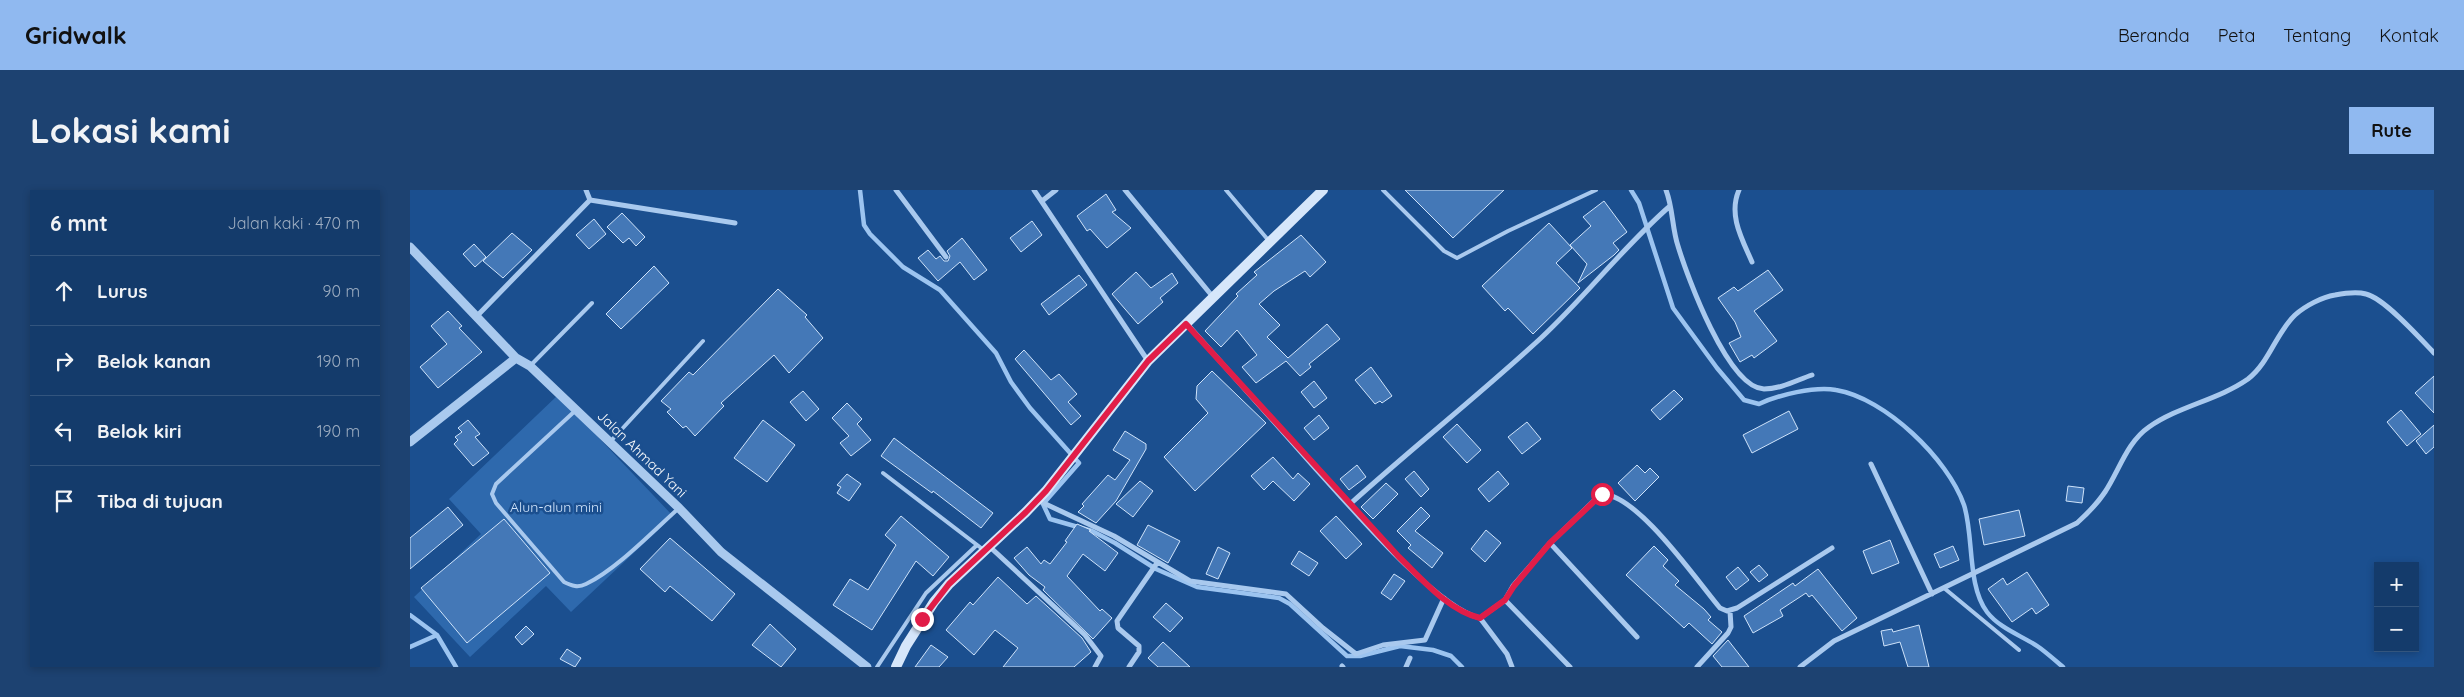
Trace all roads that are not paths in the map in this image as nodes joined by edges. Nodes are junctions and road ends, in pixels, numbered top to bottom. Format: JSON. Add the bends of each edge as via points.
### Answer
{"nodes":[{"id":1,"x":586,"y":190,"type":"edge"},
{"id":2,"x":896,"y":190,"type":"edge"},
{"id":3,"x":1034,"y":190,"type":"edge"},
{"id":4,"x":1056,"y":190,"type":"edge"},
{"id":5,"x":1125,"y":190,"type":"edge"},
{"id":6,"x":1226,"y":190,"type":"edge"},
{"id":7,"x":1323,"y":190,"type":"edge"},
{"id":8,"x":1383,"y":190,"type":"edge"},
{"id":9,"x":1596,"y":190,"type":"edge"},
{"id":10,"x":1666,"y":190,"type":"edge"},
{"id":11,"x":1739,"y":190,"type":"edge"},
{"id":12,"x":590,"y":200,"type":"junction"},
{"id":13,"x":1042,"y":201,"type":"junction"},
{"id":14,"x":1670,"y":206,"type":"junction"},
{"id":15,"x":735,"y":224,"type":"dead end"},
{"id":16,"x":1269,"y":241,"type":"junction"},
{"id":17,"x":410,"y":247,"type":"edge"},
{"id":18,"x":946,"y":257,"type":"dead end"},
{"id":19,"x":1752,"y":262,"type":"dead end"},
{"id":20,"x":1212,"y":297,"type":"junction"},
{"id":21,"x":592,"y":303,"type":"dead end"},
{"id":22,"x":476,"y":318,"type":"junction"},
{"id":23,"x":1186,"y":324,"type":"junction"},
{"id":24,"x":703,"y":341,"type":"dead end"},
{"id":25,"x":2434,"y":353,"type":"edge"},
{"id":26,"x":516,"y":358,"type":"junction"},
{"id":27,"x":1148,"y":361,"type":"junction"},
{"id":28,"x":530,"y":366,"type":"junction"},
{"id":29,"x":1812,"y":375,"type":"dead end"},
{"id":30,"x":576,"y":410,"type":"junction"},
{"id":31,"x":410,"y":442,"type":"edge"},
{"id":32,"x":609,"y":443,"type":"junction"},
{"id":33,"x":1871,"y":464,"type":"dead end"},
{"id":34,"x":883,"y":473,"type":"dead end"},
{"id":35,"x":1042,"y":502,"type":"junction"},
{"id":36,"x":1349,"y":505,"type":"junction"},
{"id":37,"x":679,"y":508,"type":"junction"},
{"id":38,"x":1550,"y":543,"type":"junction"},
{"id":39,"x":984,"y":547,"type":"junction"},
{"id":40,"x":1832,"y":548,"type":"dead end"},
{"id":41,"x":1155,"y":566,"type":"junction"},
{"id":42,"x":1944,"y":588,"type":"junction"},
{"id":43,"x":1932,"y":594,"type":"junction"},
{"id":44,"x":1444,"y":598,"type":"junction"},
{"id":45,"x":1505,"y":600,"type":"junction"},
{"id":46,"x":1730,"y":611,"type":"junction"},
{"id":47,"x":1480,"y":618,"type":"junction"},
{"id":48,"x":1637,"y":637,"type":"dead end"},
{"id":49,"x":2018,"y":650,"type":"dead end"},
{"id":50,"x":1410,"y":658,"type":"dead end"},
{"id":51,"x":1133,"y":666,"type":"edge"},
{"id":52,"x":867,"y":667,"type":"edge"},
{"id":53,"x":877,"y":667,"type":"edge"},
{"id":54,"x":896,"y":667,"type":"edge"},
{"id":55,"x":1095,"y":667,"type":"edge"},
{"id":56,"x":1406,"y":667,"type":"edge"},
{"id":57,"x":1512,"y":667,"type":"edge"},
{"id":58,"x":1570,"y":667,"type":"edge"},
{"id":59,"x":1697,"y":667,"type":"edge"},
{"id":60,"x":1800,"y":667,"type":"edge"}],
"edges":[{"from":1,"to":12,"type":"street"},
{"from":2,"to":18,"type":"street"},
{"from":3,"to":13,"type":"street"},
{"from":4,"to":13,"type":"street"},
{"from":5,"to":20,"type":"street"},
{"from":6,"to":16,"type":"lane"},
{"from":7,"to":16,"type":"main road"},
{"from":8,"to":9,"type":"lane","via":[[1444,251],[1457,258],[1508,230]]},
{"from":10,"to":14,"type":"street"},
{"from":11,"to":19,"type":"street","via":[[1734,200],[1734,212],[1738,231]]},
{"from":12,"to":15,"type":"street"},
{"from":12,"to":22,"type":"street"},
{"from":13,"to":27,"type":"street"},
{"from":14,"to":29,"type":"street","via":[[1677,245],[1694,293],[1711,330],[1743,377],[1764,389]]},
{"from":14,"to":36,"type":"street","via":[[1640,232],[1542,337]]},
{"from":16,"to":20,"type":"main road"},
{"from":17,"to":22,"type":"street","name":"Jalan Ahmad Yani"},
{"from":20,"to":23,"type":"main road"},
{"from":21,"to":28,"type":"lane"},
{"from":22,"to":26,"type":"street","name":"Jalan Ahmad Yani"},
{"from":23,"to":27,"type":"main road"},
{"from":23,"to":36,"type":"street"},
{"from":24,"to":32,"type":"lane"},
{"from":25,"to":42,"type":"street","via":[[2384,305],[2366,294],[2352,292],[2318,300],[2295,315],[2249,378],[2149,427],[2132,443],[2098,502],[2077,523]]},
{"from":26,"to":28,"type":"street","name":"Jalan Ahmad Yani"},
{"from":26,"to":31,"type":"street"},
{"from":27,"to":35,"type":"main road"},
{"from":28,"to":30,"type":"street","name":"Jalan Ahmad Yani"},
{"from":30,"to":32,"type":"street","name":"Jalan Ahmad Yani"},
{"from":30,"to":37,"type":"lane","via":[[496,484],[492,494],[496,503],[564,582],[573,586],[585,584],[632,550]]},
{"from":32,"to":37,"type":"street","name":"Jalan Ahmad Yani"},
{"from":33,"to":43,"type":"street"},
{"from":34,"to":39,"type":"lane"},
{"from":35,"to":39,"type":"main road"},
{"from":35,"to":41,"type":"street","via":[[1114,536]]},
{"from":36,"to":44,"type":"street"},
{"from":37,"to":52,"type":"street","name":"Jalan Ahmad Yani","via":[[721,552]]},
{"from":38,"to":45,"type":"street"},
{"from":38,"to":46,"type":"street","via":[[1597,496],[1615,496],[1654,528],[1720,608]]},
{"from":38,"to":48,"type":"street"},
{"from":39,"to":53,"type":"lane","via":[[926,593]]},
{"from":39,"to":54,"type":"main road","via":[[934,602]]},
{"from":39,"to":55,"type":"street","via":[[1085,635],[1101,656]]},
{"from":40,"to":46,"type":"street"},
{"from":41,"to":44,"type":"street","via":[[1190,582],[1286,594],[1356,654],[1384,645],[1425,640]]},
{"from":41,"to":51,"type":"street","via":[[1117,621],[1118,628],[1139,646]]},
{"from":42,"to":43,"type":"street"},
{"from":42,"to":49,"type":"lane"},
{"from":43,"to":60,"type":"street","via":[[1834,641]]},
{"from":44,"to":47,"type":"street"},
{"from":45,"to":47,"type":"street"},
{"from":45,"to":58,"type":"street"},
{"from":46,"to":59,"type":"street","via":[[1728,633]]},
{"from":47,"to":57,"type":"street","via":[[1507,654]]},
{"from":50,"to":56,"type":"street"}]}
